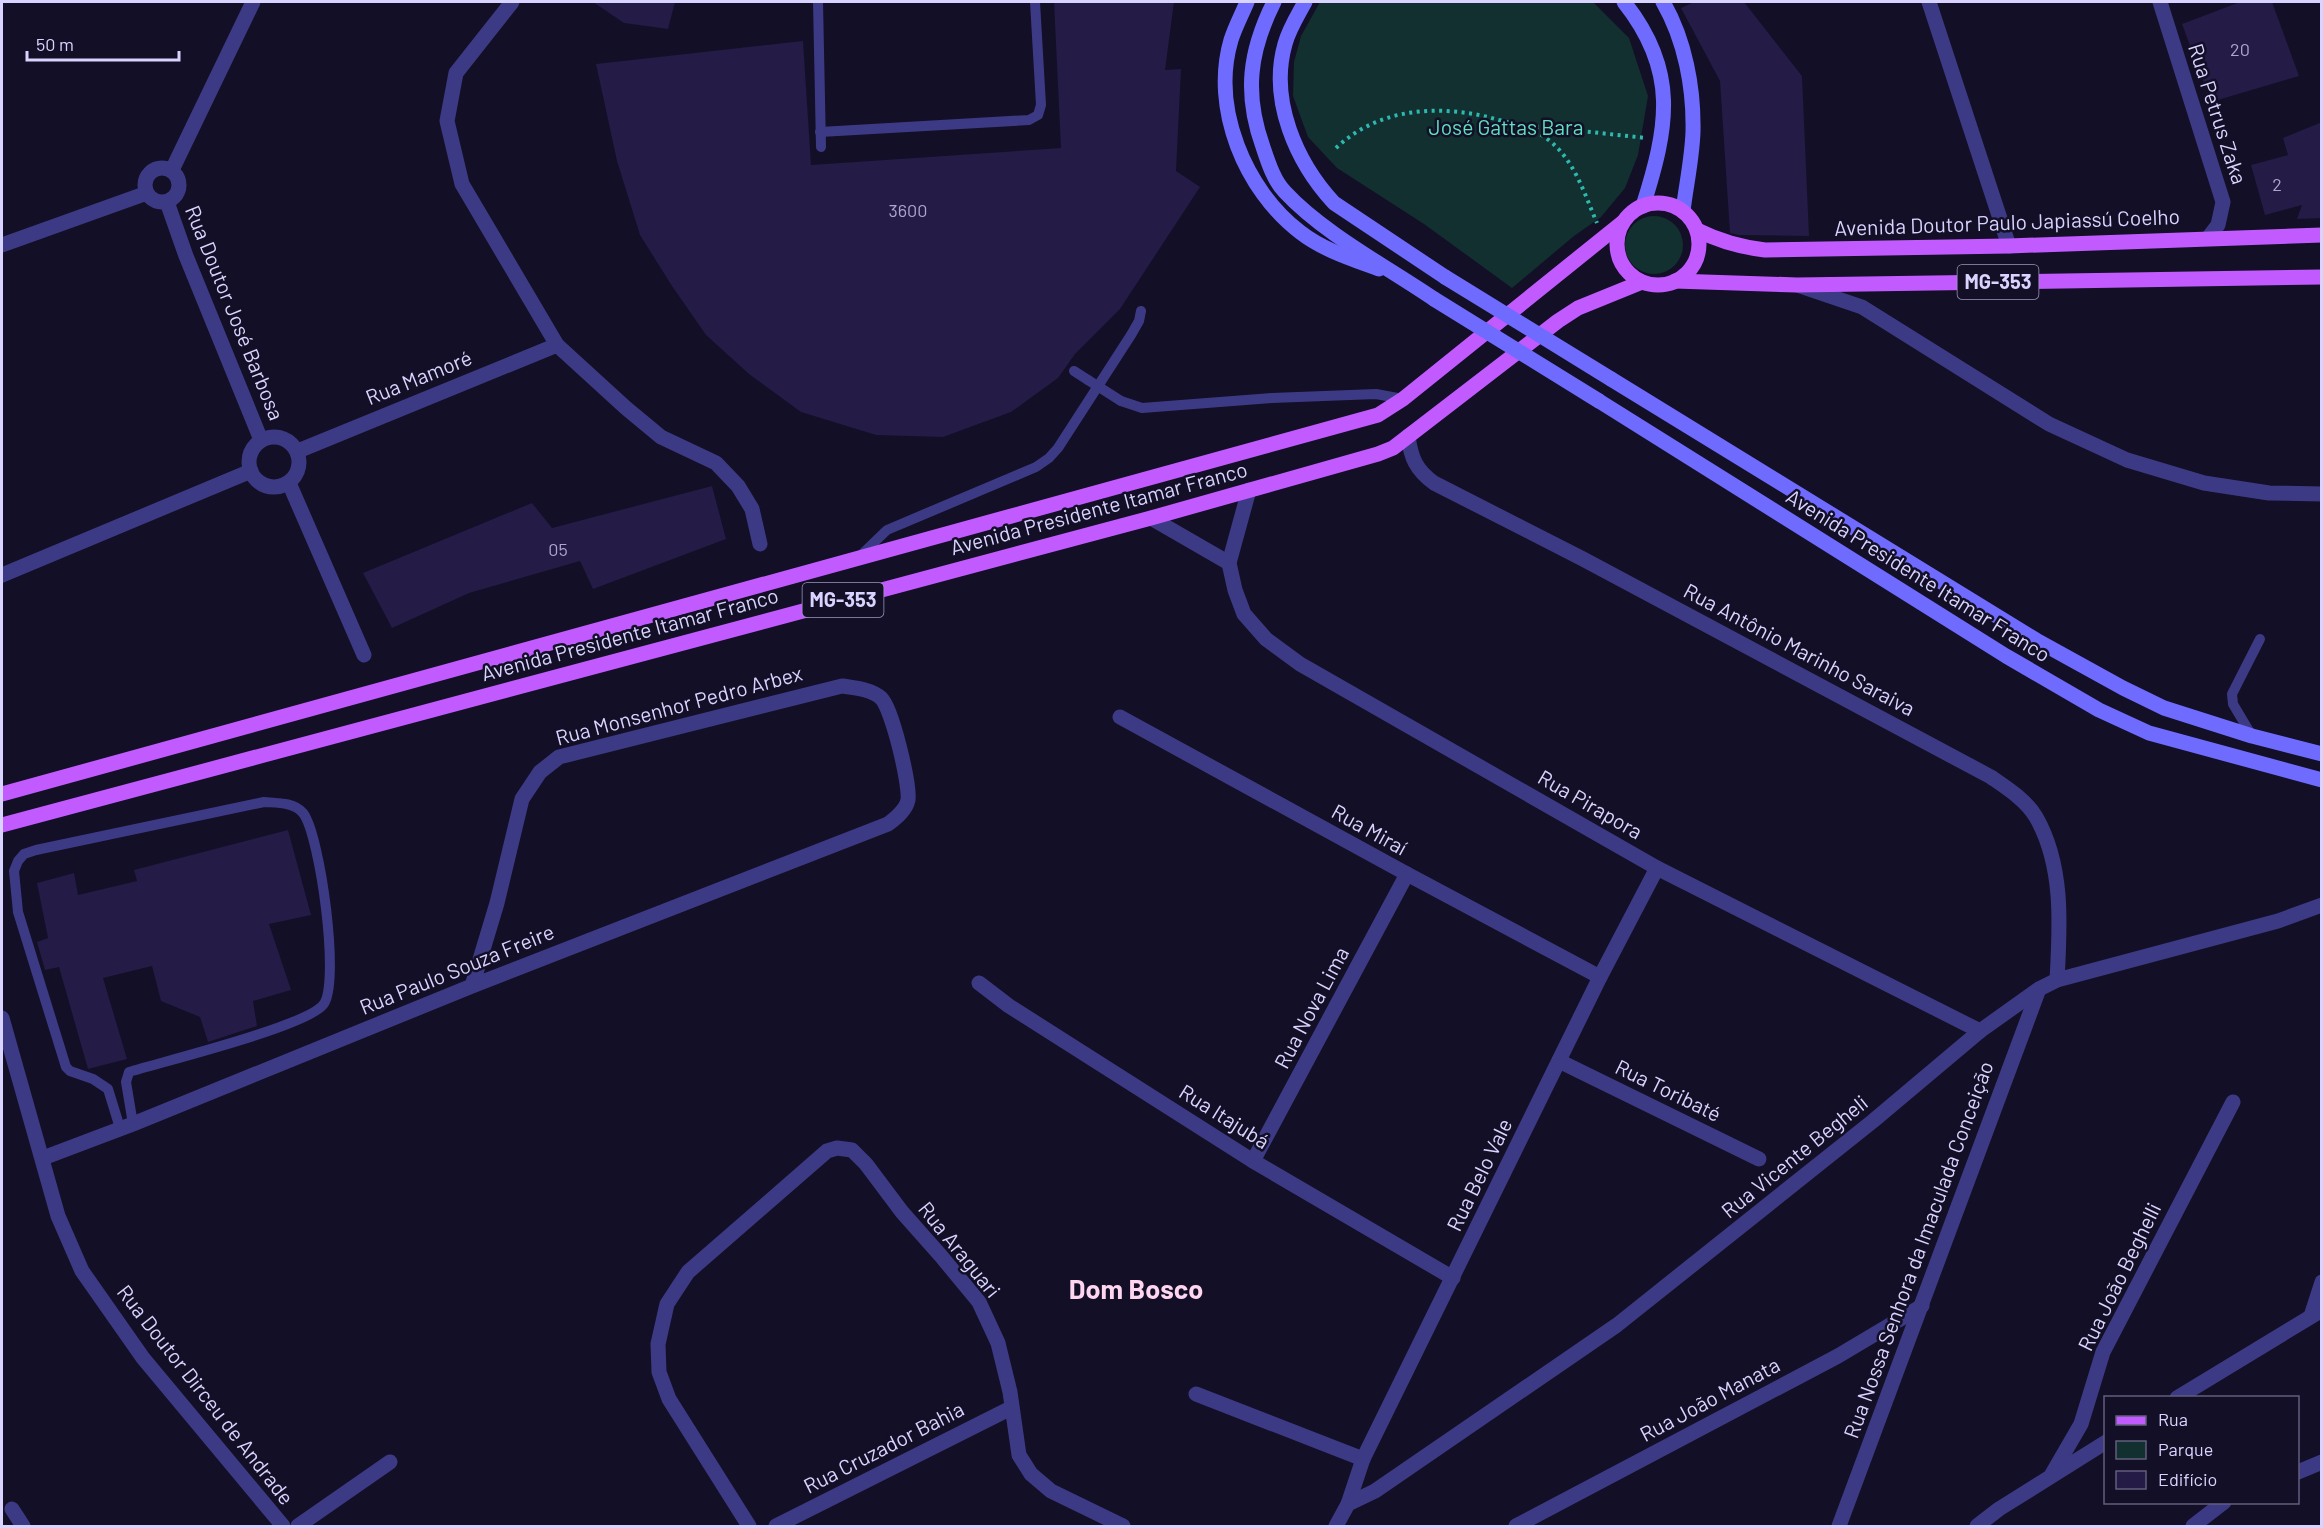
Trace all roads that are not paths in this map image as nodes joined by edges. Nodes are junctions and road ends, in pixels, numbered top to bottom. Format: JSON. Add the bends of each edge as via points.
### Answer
{"nodes":[{"id":1,"x":253,"y":2,"type":"edge"},
{"id":2,"x":512,"y":2,"type":"edge"},
{"id":3,"x":818,"y":2,"type":"edge"},
{"id":4,"x":1035,"y":2,"type":"edge"},
{"id":5,"x":1247,"y":2,"type":"edge"},
{"id":6,"x":1274,"y":2,"type":"edge"},
{"id":7,"x":1305,"y":2,"type":"edge"},
{"id":8,"x":1624,"y":2,"type":"edge"},
{"id":9,"x":1663,"y":2,"type":"edge"},
{"id":10,"x":1929,"y":2,"type":"edge"},
{"id":11,"x":2160,"y":2,"type":"edge"},
{"id":12,"x":820,"y":132,"type":"junction"},
{"id":13,"x":821,"y":147,"type":"dead end"},
{"id":14,"x":172,"y":170,"type":"junction"},
{"id":15,"x":147,"y":193,"type":"junction"},
{"id":16,"x":167,"y":202,"type":"junction"},
{"id":17,"x":1643,"y":206,"type":"junction"},
{"id":18,"x":1683,"y":211,"type":"junction"},
{"id":19,"x":1623,"y":222,"type":"junction"},
{"id":20,"x":1697,"y":230,"type":"junction"},
{"id":21,"x":2322,"y":235,"type":"edge"},
{"id":22,"x":2208,"y":238,"type":"junction"},
{"id":23,"x":2,"y":245,"type":"edge"},
{"id":24,"x":2009,"y":246,"type":"junction"},
{"id":25,"x":2322,"y":277,"type":"edge"},
{"id":26,"x":1404,"y":279,"type":"junction"},
{"id":27,"x":1642,"y":282,"type":"junction"},
{"id":28,"x":1675,"y":282,"type":"junction"},
{"id":29,"x":1797,"y":285,"type":"junction"},
{"id":30,"x":1141,"y":311,"type":"dead end"},
{"id":31,"x":557,"y":345,"type":"junction"},
{"id":32,"x":1074,"y":371,"type":"dead end"},
{"id":33,"x":1403,"y":399,"type":"junction"},
{"id":34,"x":1408,"y":436,"type":"junction"},
{"id":35,"x":261,"y":440,"type":"junction"},
{"id":36,"x":298,"y":451,"type":"junction"},
{"id":37,"x":251,"y":471,"type":"junction"},
{"id":38,"x":289,"y":483,"type":"junction"},
{"id":39,"x":1250,"y":490,"type":"junction"},
{"id":40,"x":2322,"y":495,"type":"edge"},
{"id":41,"x":1151,"y":518,"type":"junction"},
{"id":42,"x":760,"y":544,"type":"dead end"},
{"id":43,"x":855,"y":560,"type":"junction"},
{"id":44,"x":1229,"y":563,"type":"junction"},
{"id":45,"x":2,"y":575,"type":"edge"},
{"id":46,"x":2260,"y":639,"type":"dead end"},
{"id":47,"x":364,"y":655,"type":"dead end"},
{"id":48,"x":1120,"y":717,"type":"dead end"},
{"id":49,"x":2252,"y":736,"type":"junction"},
{"id":50,"x":2322,"y":754,"type":"edge"},
{"id":51,"x":2322,"y":780,"type":"edge"},
{"id":52,"x":2,"y":794,"type":"edge"},
{"id":53,"x":888,"y":824,"type":"joint"},
{"id":54,"x":2,"y":825,"type":"edge"},
{"id":55,"x":1657,"y":867,"type":"junction"},
{"id":56,"x":1407,"y":874,"type":"junction"},
{"id":57,"x":2322,"y":905,"type":"edge"},
{"id":58,"x":1600,"y":978,"type":"junction"},
{"id":59,"x":2057,"y":980,"type":"junction"},
{"id":60,"x":979,"y":983,"type":"dead end"},
{"id":61,"x":472,"y":986,"type":"junction"},
{"id":62,"x":2039,"y":989,"type":"junction"},
{"id":63,"x":2,"y":1018,"type":"edge"},
{"id":64,"x":1980,"y":1031,"type":"junction"},
{"id":65,"x":1559,"y":1061,"type":"junction"},
{"id":66,"x":2233,"y":1102,"type":"dead end"},
{"id":67,"x":127,"y":1126,"type":"junction"},
{"id":68,"x":43,"y":1158,"type":"junction"},
{"id":69,"x":1759,"y":1159,"type":"dead end"},
{"id":70,"x":1253,"y":1161,"type":"junction"},
{"id":71,"x":1453,"y":1278,"type":"junction"},
{"id":72,"x":2322,"y":1282,"type":"edge"},
{"id":73,"x":1922,"y":1306,"type":"junction"},
{"id":74,"x":2316,"y":1313,"type":"edge"},
{"id":75,"x":1196,"y":1394,"type":"dead end"},
{"id":76,"x":2180,"y":1396,"type":"edge"},
{"id":77,"x":1011,"y":1408,"type":"junction"},
{"id":78,"x":2104,"y":1443,"type":"edge"},
{"id":79,"x":1363,"y":1460,"type":"junction"},
{"id":80,"x":390,"y":1462,"type":"dead end"},
{"id":81,"x":2322,"y":1462,"type":"edge"},
{"id":82,"x":2299,"y":1472,"type":"edge"},
{"id":83,"x":2052,"y":1474,"type":"junction"},
{"id":84,"x":1348,"y":1504,"type":"junction"},
{"id":85,"x":2223,"y":1504,"type":"edge"},
{"id":86,"x":12,"y":1509,"type":"dead end"},
{"id":87,"x":1335,"y":1526,"type":"edge"},
{"id":88,"x":23,"y":1527,"type":"edge"},
{"id":89,"x":283,"y":1527,"type":"edge"},
{"id":90,"x":298,"y":1527,"type":"edge"},
{"id":91,"x":749,"y":1527,"type":"edge"},
{"id":92,"x":776,"y":1527,"type":"edge"},
{"id":93,"x":1122,"y":1527,"type":"edge"},
{"id":94,"x":1516,"y":1527,"type":"edge"},
{"id":95,"x":1839,"y":1527,"type":"edge"},
{"id":96,"x":1977,"y":1527,"type":"edge"},
{"id":97,"x":2193,"y":1527,"type":"edge"}],
"edges":[{"from":1,"to":14,"type":"street"},
{"from":2,"to":31,"type":"street","via":[[456,73],[447,121],[462,184]]},
{"from":3,"to":12,"type":"lane"},
{"from":4,"to":12,"type":"lane","via":[[1041,105],[1038,115],[1029,120]]},
{"from":5,"to":26,"type":"main road","via":[[1231,41],[1225,98],[1236,140],[1256,184],[1300,233],[1334,253]]},
{"from":6,"to":26,"type":"main road","name":"Avenida Presidente Itamar Franco","via":[[1254,55],[1251,86],[1251,109],[1268,163],[1283,190],[1314,220]]},
{"from":7,"to":49,"type":"main road","name":"Avenida Presidente Itamar Franco","bridge":true,"via":[[1285,44],[1281,88],[1300,157],[1334,203],[1446,277],[2036,640],[2164,708]]},
{"from":8,"to":17,"type":"main road","via":[[1642,24],[1664,92],[1658,159]]},
{"from":9,"to":18,"type":"main road","via":[[1682,49],[1692,102],[1693,134]]},
{"from":10,"to":24,"type":"street"},
{"from":11,"to":22,"type":"street","name":"Rua Petrus Zaka","via":[[2223,202],[2218,225]]},
{"from":12,"to":13,"type":"lane"},
{"from":14,"to":15,"type":"street","via":[[161,168],[151,172],[145,182]]},
{"from":14,"to":16,"type":"street","via":[[180,185],[176,196]]},
{"from":15,"to":16,"type":"street","via":[[155,201]]},
{"from":15,"to":23,"type":"street"},
{"from":16,"to":35,"type":"street","name":"Rua Doutor José Barbosa"},
{"from":17,"to":18,"type":"main road","via":[[1664,204]]},
{"from":17,"to":19,"type":"main road","number":"MG-353"},
{"from":18,"to":20,"type":"main road","number":"MG-353"},
{"from":19,"to":27,"type":"main road","via":[[1616,244],[1619,256],[1624,267]]},
{"from":19,"to":33,"type":"main road","name":"Avenida Presidente Itamar Franco","number":"MG-353"},
{"from":20,"to":24,"type":"main road","name":"Avenida Doutor Paulo Japiassú Coelho","number":"MG-353","via":[[1720,241],[1765,250]]},
{"from":20,"to":28,"type":"main road","via":[[1699,242],[1693,266]]},
{"from":21,"to":22,"type":"main road","name":"Avenida Doutor Paulo Japiassú Coelho","number":"MG-353"},
{"from":22,"to":24,"type":"main road","name":"Avenida Doutor Paulo Japiassú Coelho","number":"MG-353"},
{"from":25,"to":29,"type":"main road","number":"MG-353"},
{"from":26,"to":51,"type":"main road","name":"Avenida Presidente Itamar Franco","bridge":true,"via":[[1976,638],[2099,710],[2149,733]]},
{"from":27,"to":28,"type":"main road","number":"MG-353"},
{"from":27,"to":34,"type":"main road","name":"Avenida Presidente Itamar Franco","number":"MG-353","via":[[1578,308],[1558,321]]},
{"from":28,"to":29,"type":"main road","number":"MG-353"},
{"from":29,"to":40,"type":"street","via":[[1862,307],[2049,424],[2127,460],[2204,483],[2269,493]]},
{"from":30,"to":43,"type":"lane","via":[[1131,335],[1050,458],[887,530]]},
{"from":31,"to":36,"type":"street","name":"Rua Mamoré"},
{"from":31,"to":42,"type":"street","via":[[661,437],[716,463],[738,486],[752,509]]},
{"from":32,"to":33,"type":"lane","bridge":true,"via":[[1121,400],[1142,408],[1376,394]]},
{"from":33,"to":43,"type":"main road","name":"Avenida Presidente Itamar Franco","number":"MG-353","via":[[1360,421]]},
{"from":34,"to":39,"type":"main road","name":"Avenida Presidente Itamar Franco","number":"MG-353","via":[[1394,448],[1378,454]]},
{"from":34,"to":59,"type":"street","name":"Rua Antônio Marinho Saraiva","via":[[1411,458],[1434,483],[1991,777],[2015,794],[2035,815],[2054,859]]},
{"from":35,"to":36,"type":"street","via":[[279,437]]},
{"from":35,"to":37,"type":"street","via":[[251,450]]},
{"from":36,"to":38,"type":"street","via":[[300,465]]},
{"from":37,"to":38,"type":"street","via":[[264,485],[277,487]]},
{"from":37,"to":45,"type":"street"},
{"from":38,"to":47,"type":"street"},
{"from":39,"to":41,"type":"main road","name":"Avenida Presidente Itamar Franco","number":"MG-353"},
{"from":39,"to":44,"type":"street"},
{"from":41,"to":44,"type":"street"},
{"from":41,"to":54,"type":"main road","name":"Avenida Presidente Itamar Franco","number":"MG-353"},
{"from":43,"to":52,"type":"main road","name":"Avenida Presidente Itamar Franco","number":"MG-353"},
{"from":44,"to":55,"type":"street","name":"Rua Pirapora","via":[[1244,614],[1266,639],[1300,664]]},
{"from":46,"to":49,"type":"lane","via":[[2232,694],[2233,704]]},
{"from":48,"to":56,"type":"street","name":"Rua Miraí"},
{"from":49,"to":50,"type":"main road","name":"Avenida Presidente Itamar Franco"},
{"from":53,"to":61,"type":"street","name":"Rua Paulo Souza Freire"},
{"from":53,"to":61,"type":"street","name":"Rua Monsenhor Pedro Arbex","via":[[908,802],[908,783],[891,715],[882,698],[864,689],[842,686],[816,691],[559,757],[540,772],[522,799]]},
{"from":55,"to":58,"type":"street","name":"Rua Belo Vale"},
{"from":55,"to":64,"type":"street","name":"Rua Pirapora"},
{"from":56,"to":58,"type":"street","name":"Rua Miraí"},
{"from":56,"to":70,"type":"street","name":"Rua Nova Lima"},
{"from":57,"to":59,"type":"street","name":"Rua Vicente Begheli","via":[[2278,921]]},
{"from":58,"to":65,"type":"street","name":"Rua Belo Vale"},
{"from":59,"to":62,"type":"street","name":"Rua Vicente Begheli"},
{"from":60,"to":70,"type":"street","name":"Rua Itajubá"},
{"from":61,"to":67,"type":"street","name":"Rua Paulo Souza Freire"},
{"from":62,"to":64,"type":"street","name":"Rua Vicente Begheli"},
{"from":62,"to":73,"type":"street","name":"Rua Nossa Senhora da Imaculada Conceição"},
{"from":63,"to":68,"type":"street","name":"Rua Doutor Dirceu de Andrade"},
{"from":64,"to":84,"type":"street","name":"Rua Vicente Begheli","via":[[1617,1325],[1375,1491]]},
{"from":65,"to":69,"type":"street","name":"Rua Toribaté"},
{"from":65,"to":71,"type":"street","name":"Rua Belo Vale"},
{"from":66,"to":83,"type":"street","name":"Rua João Beghelli","via":[[2103,1352],[2081,1424]]},
{"from":67,"to":67,"type":"lane","via":[[129,1072],[270,1029],[310,1015],[324,1004],[330,985],[322,874],[312,832],[302,812],[291,805],[264,802],[36,850],[18,861],[14,871],[18,912],[66,1067],[108,1089]]},
{"from":67,"to":68,"type":"street","name":"Rua Paulo Souza Freire"},
{"from":68,"to":89,"type":"street","name":"Rua Doutor Dirceu de Andrade","via":[[58,1216],[82,1271],[143,1358]]},
{"from":70,"to":71,"type":"street","name":"Rua Itajubá"},
{"from":71,"to":79,"type":"street","name":"Rua Belo Vale"},
{"from":72,"to":74,"type":"street"},
{"from":73,"to":94,"type":"street","name":"Rua João Manata","via":[[1838,1356]]},
{"from":73,"to":95,"type":"street","name":"Rua Nossa Senhora da Imaculada Conceição"},
{"from":74,"to":76,"type":"street"},
{"from":75,"to":79,"type":"street"},
{"from":77,"to":91,"type":"street","name":"Rua Araguari","via":[[998,1343],[979,1302],[852,1150],[827,1151],[688,1272],[667,1304],[658,1344],[659,1372],[669,1400]]},
{"from":77,"to":92,"type":"street","name":"Rua Cruzador Bahia"},
{"from":77,"to":93,"type":"street","name":"Rua Araguari","via":[[1019,1455],[1031,1474],[1050,1491]]},
{"from":78,"to":83,"type":"street"},
{"from":79,"to":84,"type":"street","name":"Rua Belo Vale"},
{"from":80,"to":90,"type":"street"},
{"from":81,"to":82,"type":"street"},
{"from":83,"to":96,"type":"street"},
{"from":84,"to":87,"type":"street"},
{"from":85,"to":97,"type":"street"},
{"from":86,"to":88,"type":"street"}]}
